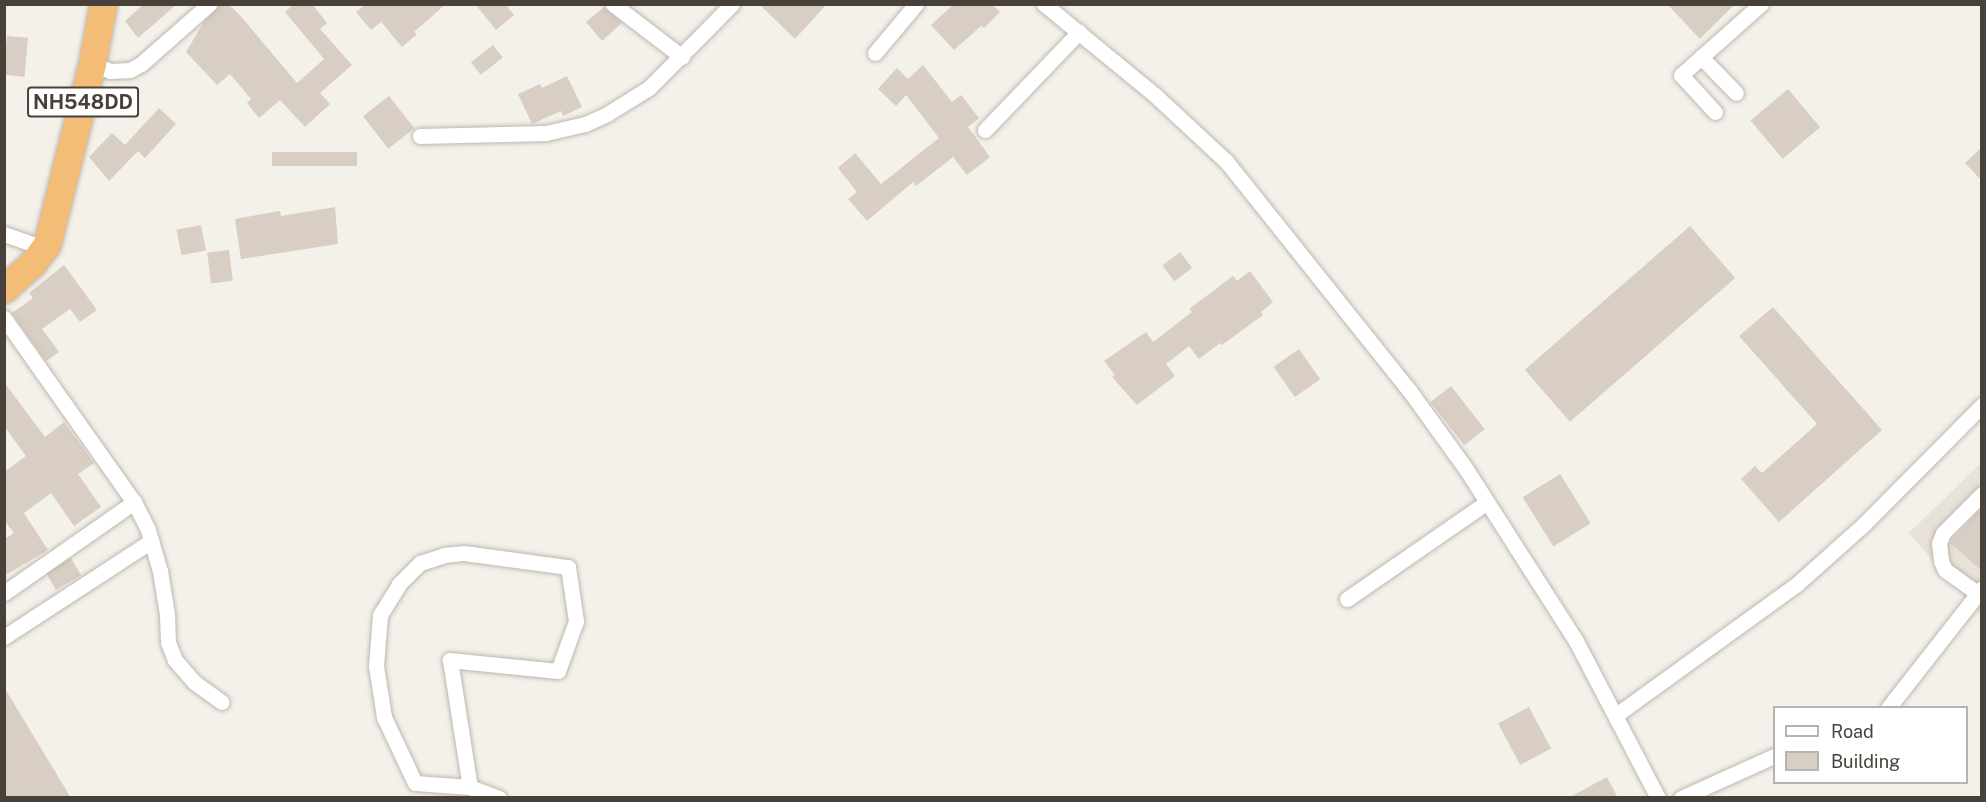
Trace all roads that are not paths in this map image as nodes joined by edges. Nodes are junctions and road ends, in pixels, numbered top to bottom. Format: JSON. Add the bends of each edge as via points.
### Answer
{"nodes":[{"id":1,"x":103,"y":4,"type":"edge"},
{"id":2,"x":209,"y":4,"type":"edge"},
{"id":3,"x":614,"y":4,"type":"edge"},
{"id":4,"x":732,"y":4,"type":"edge"},
{"id":5,"x":916,"y":4,"type":"edge"},
{"id":6,"x":1044,"y":4,"type":"edge"},
{"id":7,"x":1761,"y":4,"type":"edge"},
{"id":8,"x":1079,"y":32,"type":"junction"},
{"id":9,"x":874,"y":53,"type":"dead end"},
{"id":10,"x":682,"y":57,"type":"junction"},
{"id":11,"x":1701,"y":57,"type":"junction"},
{"id":12,"x":92,"y":64,"type":"junction"},
{"id":13,"x":1736,"y":93,"type":"dead end"},
{"id":14,"x":1715,"y":112,"type":"dead end"},
{"id":15,"x":986,"y":130,"type":"dead end"},
{"id":16,"x":420,"y":136,"type":"dead end"},
{"id":17,"x":4,"y":234,"type":"edge"},
{"id":18,"x":49,"y":238,"type":"junction"},
{"id":19,"x":4,"y":289,"type":"edge"},
{"id":20,"x":4,"y":318,"type":"edge"},
{"id":21,"x":1982,"y":405,"type":"edge"},
{"id":22,"x":1982,"y":494,"type":"edge"},
{"id":23,"x":134,"y":502,"type":"junction"},
{"id":24,"x":1487,"y":502,"type":"junction"},
{"id":25,"x":151,"y":542,"type":"junction"},
{"id":26,"x":1979,"y":591,"type":"edge"},
{"id":27,"x":4,"y":593,"type":"edge"},
{"id":28,"x":1347,"y":599,"type":"dead end"},
{"id":29,"x":4,"y":637,"type":"edge"},
{"id":30,"x":222,"y":702,"type":"dead end"},
{"id":31,"x":1890,"y":706,"type":"edge"},
{"id":32,"x":1616,"y":715,"type":"junction"},
{"id":33,"x":1773,"y":756,"type":"edge"},
{"id":34,"x":470,"y":787,"type":"junction"},
{"id":35,"x":499,"y":798,"type":"edge"},
{"id":36,"x":1658,"y":798,"type":"edge"},
{"id":37,"x":1681,"y":798,"type":"edge"}],
"edges":[{"from":1,"to":12,"type":"highway","number":"NH548DD"},
{"from":2,"to":12,"type":"street","via":[[130,70],[110,71]]},
{"from":3,"to":10,"type":"street"},
{"from":4,"to":10,"type":"street"},
{"from":5,"to":9,"type":"street"},
{"from":6,"to":8,"type":"street"},
{"from":7,"to":11,"type":"street"},
{"from":8,"to":15,"type":"street"},
{"from":8,"to":24,"type":"street","via":[[1226,161],[1409,390]]},
{"from":10,"to":16,"type":"street","via":[[631,100],[568,129]]},
{"from":11,"to":13,"type":"street"},
{"from":11,"to":14,"type":"street","via":[[1681,75]]},
{"from":12,"to":18,"type":"highway","number":"NH548DD"},
{"from":17,"to":18,"type":"street"},
{"from":18,"to":19,"type":"highway","via":[[32,264]]},
{"from":20,"to":23,"type":"street"},
{"from":21,"to":32,"type":"street","via":[[1864,524],[1797,584]]},
{"from":22,"to":26,"type":"street","via":[[1943,533],[1939,543],[1945,570]]},
{"from":23,"to":25,"type":"street"},
{"from":23,"to":27,"type":"street"},
{"from":24,"to":28,"type":"street"},
{"from":24,"to":32,"type":"street","via":[[1583,651]]},
{"from":25,"to":29,"type":"street"},
{"from":25,"to":30,"type":"street","via":[[165,603],[168,642],[175,660],[194,682]]},
{"from":26,"to":31,"type":"street"},
{"from":32,"to":36,"type":"street"},
{"from":33,"to":37,"type":"street"},
{"from":34,"to":34,"type":"street","via":[[415,783],[384,717],[376,666],[380,615],[399,584],[420,563],[444,555],[464,553],[568,567],[576,621],[558,670],[450,660]]},
{"from":34,"to":35,"type":"street"}]}
